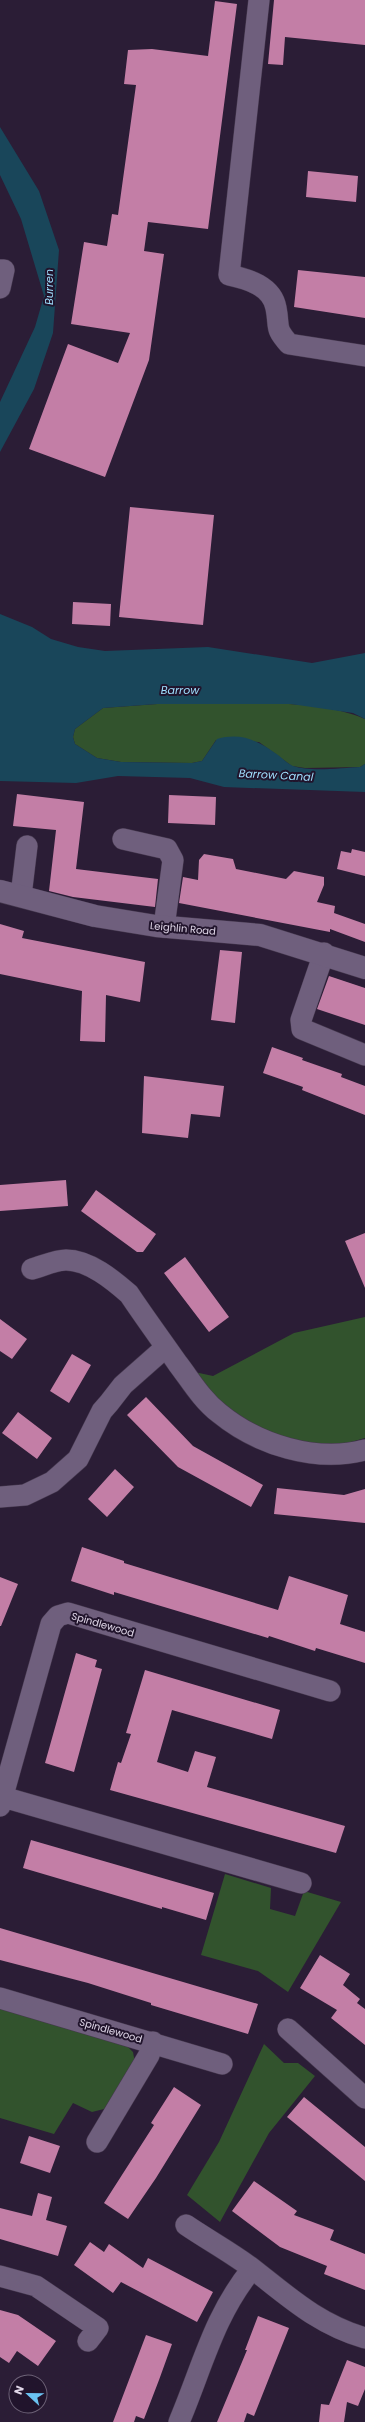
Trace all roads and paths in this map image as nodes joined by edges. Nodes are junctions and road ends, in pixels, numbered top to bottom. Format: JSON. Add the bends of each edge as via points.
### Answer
{"nodes":[{"id":1,"x":259,"y":0,"type":"edge"},
{"id":2,"x":0,"y":270,"type":"edge"},
{"id":3,"x":0,"y":288,"type":"edge"},
{"id":4,"x":365,"y":356,"type":"edge"},
{"id":5,"x":124,"y":840,"type":"dead end"},
{"id":6,"x":28,"y":846,"type":"dead end"},
{"id":7,"x":0,"y":891,"type":"edge"},
{"id":8,"x":21,"y":896,"type":"junction"},
{"id":9,"x":164,"y":927,"type":"junction"},
{"id":10,"x":324,"y":953,"type":"junction"},
{"id":11,"x":365,"y":968,"type":"edge"},
{"id":12,"x":365,"y":1055,"type":"edge"},
{"id":13,"x":32,"y":1269,"type":"dead end"},
{"id":14,"x":166,"y":1347,"type":"junction"},
{"id":15,"x":365,"y":1450,"type":"edge"},
{"id":16,"x":0,"y":1497,"type":"edge"},
{"id":17,"x":330,"y":1691,"type":"dead end"},
{"id":18,"x":2,"y":1802,"type":"edge"},
{"id":19,"x":301,"y":1882,"type":"dead end"},
{"id":20,"x":0,"y":1998,"type":"edge"},
{"id":21,"x":288,"y":2029,"type":"dead end"},
{"id":22,"x":152,"y":2042,"type":"junction"},
{"id":23,"x":222,"y":2064,"type":"dead end"},
{"id":24,"x":365,"y":2098,"type":"edge"},
{"id":25,"x":97,"y":2142,"type":"dead end"},
{"id":26,"x":186,"y":2225,"type":"dead end"},
{"id":27,"x":252,"y":2269,"type":"junction"},
{"id":28,"x":0,"y":2276,"type":"edge"},
{"id":29,"x":365,"y":2338,"type":"edge"},
{"id":30,"x":88,"y":2341,"type":"dead end"},
{"id":31,"x":179,"y":2422,"type":"edge"}],
"edges":[{"from":1,"to":4,"type":"street","via":[[229,275],[243,278],[267,289],[276,306],[278,331],[289,344]]},
{"from":2,"to":3,"type":"street","via":[[4,270]]},
{"from":5,"to":9,"type":"street","via":[[167,849],[173,860]]},
{"from":6,"to":8,"type":"street"},
{"from":7,"to":8,"type":"street","name":"Leighlin Road"},
{"from":8,"to":9,"type":"street","name":"Leighlin Road","via":[[95,916]]},
{"from":9,"to":10,"type":"street","name":"Leighlin Road","via":[[260,934]]},
{"from":10,"to":11,"type":"street","name":"Leighlin Road"},
{"from":10,"to":12,"type":"street","via":[[301,1020],[302,1029]]},
{"from":13,"to":14,"type":"street","via":[[67,1260],[87,1266],[116,1282],[129,1294]]},
{"from":14,"to":15,"type":"street","via":[[200,1394],[218,1413],[239,1427],[266,1440],[306,1452],[332,1455]]},
{"from":14,"to":16,"type":"street","via":[[113,1397],[102,1411],[78,1458],[45,1485],[25,1495]]},
{"from":17,"to":18,"type":"street","name":"Spindlewood","via":[[68,1614],[58,1616],[51,1624]]},
{"from":18,"to":19,"type":"street","name":"Spindlewood"},
{"from":20,"to":22,"type":"street","name":"Spindlewood"},
{"from":21,"to":24,"type":"street"},
{"from":22,"to":23,"type":"street","name":"Spindlewood"},
{"from":22,"to":25,"type":"street","via":[[149,2055]]},
{"from":26,"to":27,"type":"street"},
{"from":27,"to":29,"type":"street","via":[[294,2303],[345,2332]]},
{"from":27,"to":31,"type":"street","via":[[235,2289],[205,2350]]},
{"from":28,"to":30,"type":"street","via":[[36,2286],[98,2328]]}]}
